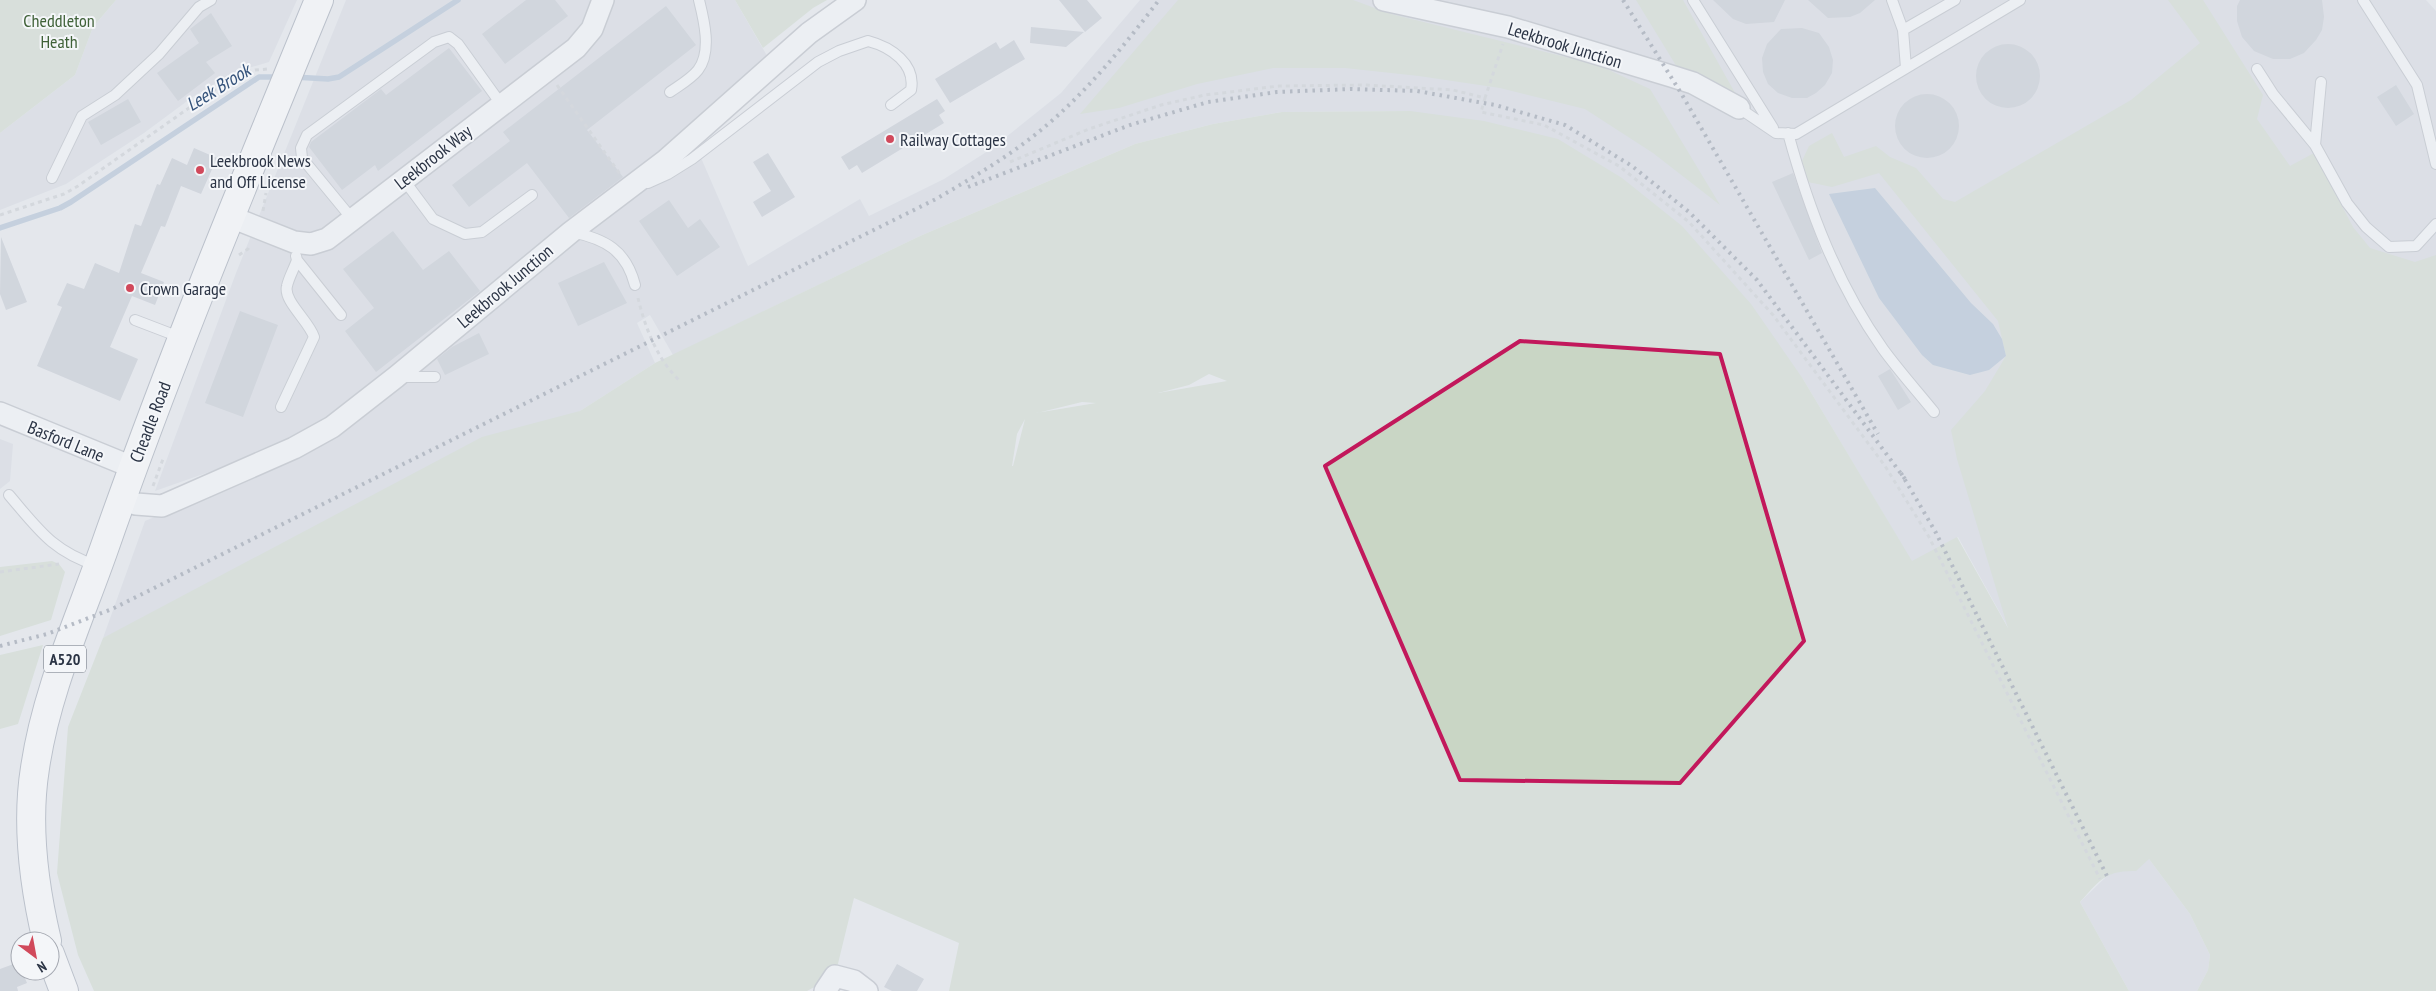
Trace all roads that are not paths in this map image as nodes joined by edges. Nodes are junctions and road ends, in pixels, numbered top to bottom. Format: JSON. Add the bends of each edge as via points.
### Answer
{"nodes":[{"id":1,"x":211,"y":0,"type":"edge"},
{"id":2,"x":319,"y":0,"type":"edge"},
{"id":3,"x":604,"y":0,"type":"edge"},
{"id":4,"x":699,"y":0,"type":"edge"},
{"id":5,"x":855,"y":0,"type":"edge"},
{"id":6,"x":1384,"y":0,"type":"edge"},
{"id":7,"x":1693,"y":0,"type":"edge"},
{"id":8,"x":1892,"y":0,"type":"edge"},
{"id":9,"x":1955,"y":0,"type":"edge"},
{"id":10,"x":2020,"y":0,"type":"edge"},
{"id":11,"x":2363,"y":0,"type":"edge"},
{"id":12,"x":1903,"y":30,"type":"junction"},
{"id":13,"x":1906,"y":68,"type":"junction"},
{"id":14,"x":2257,"y":69,"type":"dead end"},
{"id":15,"x":2321,"y":82,"type":"dead end"},
{"id":16,"x":670,"y":92,"type":"dead end"},
{"id":17,"x":501,"y":104,"type":"junction"},
{"id":18,"x":891,"y":105,"type":"dead end"},
{"id":19,"x":1739,"y":108,"type":"joint"},
{"id":20,"x":1776,"y":133,"type":"junction"},
{"id":21,"x":1788,"y":133,"type":"junction"},
{"id":22,"x":2315,"y":145,"type":"junction"},
{"id":23,"x":2436,"y":164,"type":"edge"},
{"id":24,"x":52,"y":178,"type":"dead end"},
{"id":25,"x":404,"y":180,"type":"junction"},
{"id":26,"x":631,"y":188,"type":"junction"},
{"id":27,"x":532,"y":195,"type":"dead end"},
{"id":28,"x":231,"y":217,"type":"junction"},
{"id":29,"x":353,"y":220,"type":"junction"},
{"id":30,"x":2436,"y":224,"type":"edge"},
{"id":31,"x":571,"y":232,"type":"junction"},
{"id":32,"x":296,"y":251,"type":"junction"},
{"id":33,"x":635,"y":285,"type":"road end"},
{"id":34,"x":341,"y":315,"type":"dead end"},
{"id":35,"x":135,"y":320,"type":"dead end"},
{"id":36,"x":183,"y":338,"type":"junction"},
{"id":37,"x":396,"y":377,"type":"junction"},
{"id":38,"x":435,"y":377,"type":"dead end"},
{"id":39,"x":281,"y":408,"type":"dead end"},
{"id":40,"x":1934,"y":412,"type":"dead end"},
{"id":41,"x":0,"y":414,"type":"edge"},
{"id":42,"x":132,"y":467,"type":"junction"},
{"id":43,"x":8,"y":495,"type":"dead end"},
{"id":44,"x":121,"y":499,"type":"junction"},
{"id":45,"x":98,"y":566,"type":"junction"},
{"id":46,"x":45,"y":931,"type":"edge"},
{"id":47,"x":825,"y":991,"type":"edge"},
{"id":48,"x":867,"y":991,"type":"edge"}],
"edges":[{"from":1,"to":24,"type":"lane","via":[[199,7],[160,54],[114,96],[82,116]]},
{"from":2,"to":28,"type":"highway","name":"Cheadle Road","number":"A520"},
{"from":3,"to":17,"type":"street","name":"Leekbrook Way","via":[[592,29],[576,48]]},
{"from":4,"to":16,"type":"lane","via":[[705,39],[704,56],[692,77]]},
{"from":5,"to":26,"type":"street","name":"Leekbrook Junction","via":[[809,33]]},
{"from":6,"to":19,"type":"street","name":"Leekbrook Junction","via":[[1508,27],[1693,83]]},
{"from":7,"to":20,"type":"lane"},
{"from":8,"to":12,"type":"lane"},
{"from":9,"to":12,"type":"lane"},
{"from":10,"to":13,"type":"lane"},
{"from":11,"to":23,"type":"lane","via":[[2417,85]]},
{"from":12,"to":13,"type":"lane"},
{"from":13,"to":21,"type":"lane","via":[[1796,134]]},
{"from":14,"to":22,"type":"lane"},
{"from":15,"to":22,"type":"lane"},
{"from":17,"to":25,"type":"street","name":"Leekbrook Way"},
{"from":17,"to":29,"type":"lane","via":[[458,44],[449,37],[434,42],[307,135],[301,148],[302,158]]},
{"from":18,"to":26,"type":"lane","via":[[911,90],[911,73],[894,52],[868,41],[818,62],[692,159],[654,181]]},
{"from":19,"to":20,"type":"lane"},
{"from":20,"to":21,"type":"lane"},
{"from":21,"to":40,"type":"lane","via":[[1801,182],[1832,262],[1883,349]]},
{"from":22,"to":30,"type":"lane","via":[[2347,203],[2366,227],[2390,247],[2416,246]]},
{"from":25,"to":27,"type":"lane","via":[[433,219],[465,234],[482,232]]},
{"from":25,"to":29,"type":"street","name":"Leekbrook Way"},
{"from":26,"to":31,"type":"street","name":"Leekbrook Junction"},
{"from":28,"to":32,"type":"street","name":"Leekbrook Way"},
{"from":28,"to":36,"type":"highway","name":"Cheadle Road","number":"A520"},
{"from":29,"to":32,"type":"street","name":"Leekbrook Way","via":[[327,240]]},
{"from":31,"to":33,"type":"lane","via":[[593,237],[618,251],[632,273]]},
{"from":31,"to":37,"type":"street","name":"Leekbrook Junction"},
{"from":32,"to":34,"type":"lane"},
{"from":32,"to":39,"type":"lane","via":[[286,288],[288,298],[314,336]]},
{"from":35,"to":36,"type":"lane"},
{"from":36,"to":42,"type":"highway","name":"Cheadle Road","number":"A520"},
{"from":37,"to":38,"type":"lane"},
{"from":37,"to":44,"type":"street","name":"Leekbrook Junction","via":[[332,427],[199,491],[162,506]]},
{"from":41,"to":42,"type":"street","name":"Basford Lane"},
{"from":42,"to":44,"type":"highway","name":"Cheadle Road","number":"A520"},
{"from":43,"to":45,"type":"lane","via":[[61,551]]},
{"from":44,"to":45,"type":"highway","name":"Cheadle Road","number":"A520"},
{"from":45,"to":46,"type":"highway","name":"Cheadle Road","number":"A520","via":[[44,722],[34,769],[33,857]]},
{"from":47,"to":48,"type":"street","via":[[835,976],[854,981]]}]}
